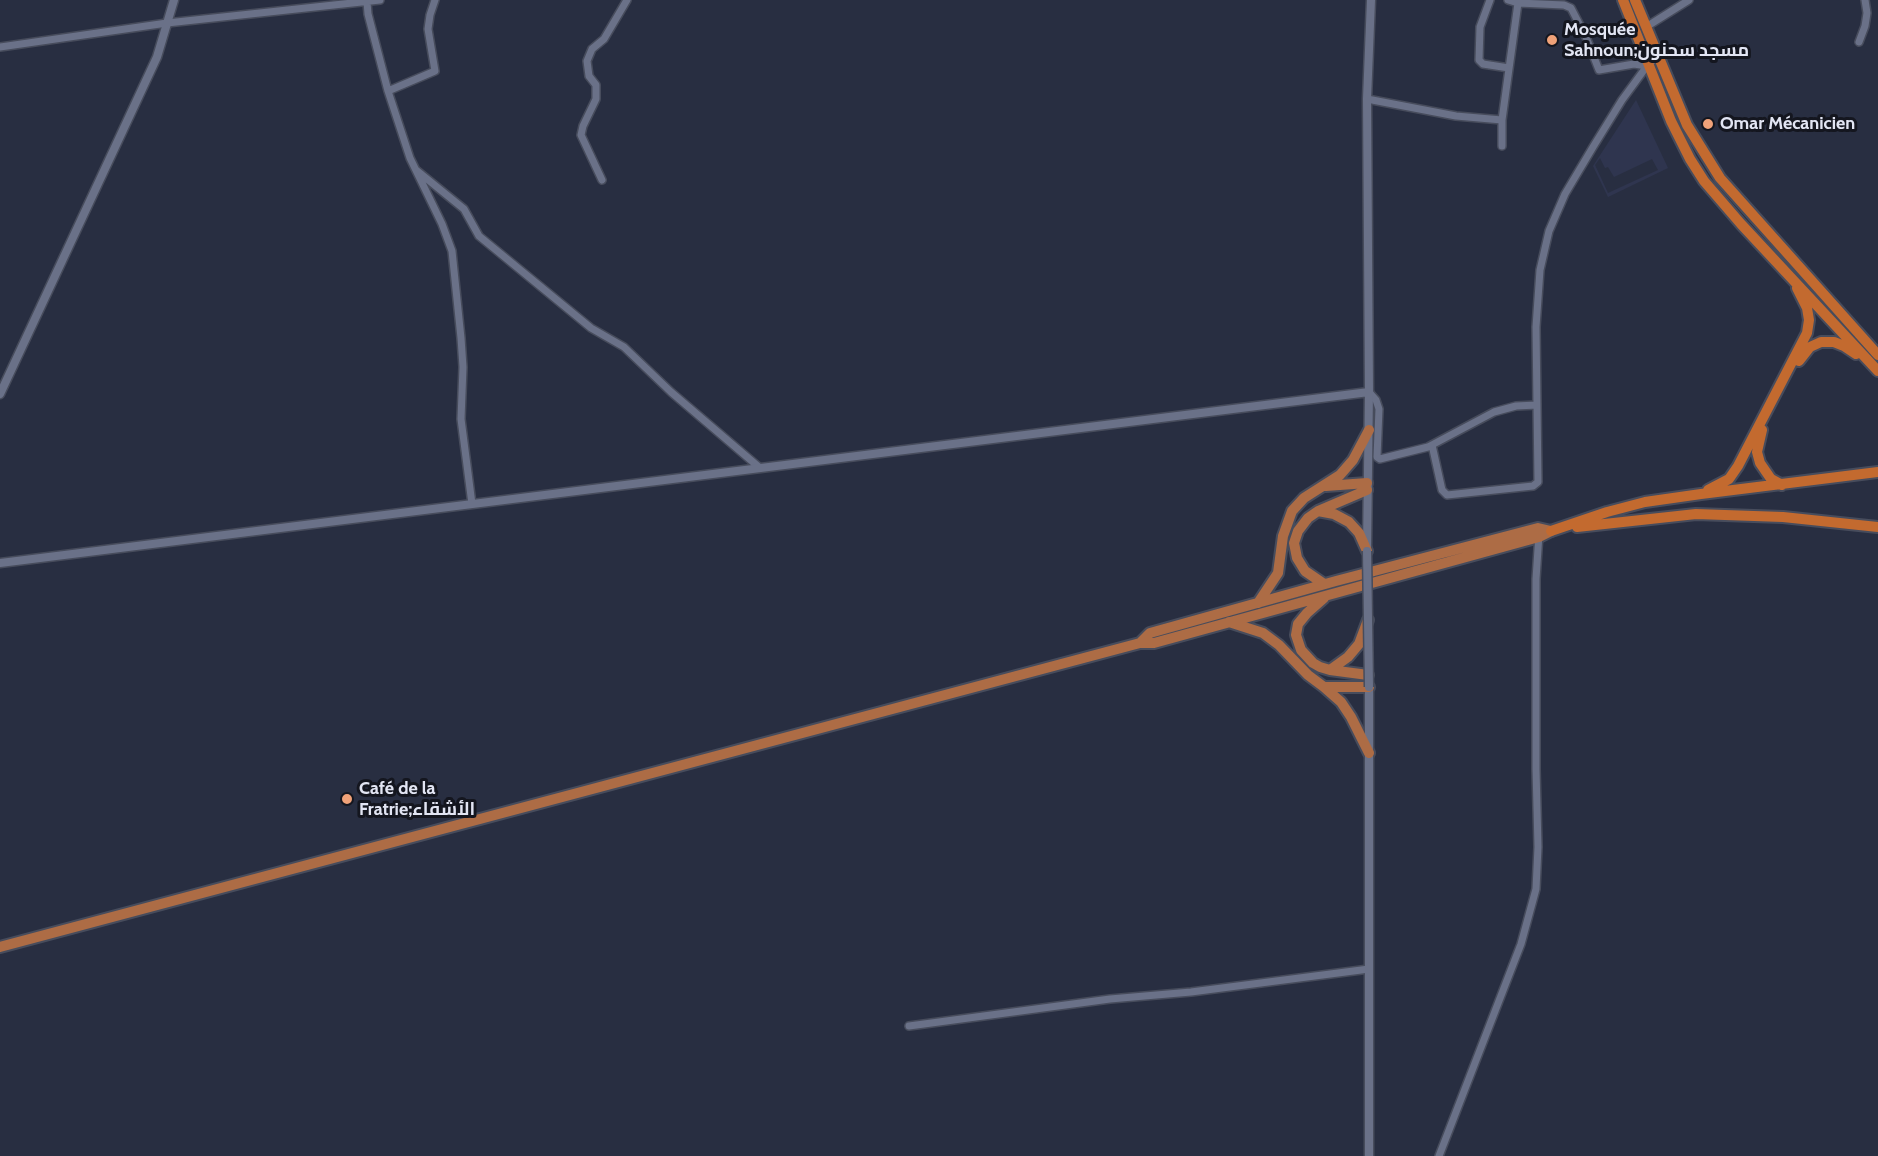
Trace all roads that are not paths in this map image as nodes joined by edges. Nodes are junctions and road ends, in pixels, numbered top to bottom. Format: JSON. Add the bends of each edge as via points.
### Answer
{"nodes":[{"id":1,"x":174,"y":0,"type":"edge"},
{"id":2,"x":380,"y":0,"type":"edge"},
{"id":3,"x":435,"y":0,"type":"edge"},
{"id":4,"x":627,"y":0,"type":"edge"},
{"id":5,"x":1371,"y":0,"type":"edge"},
{"id":6,"x":1490,"y":0,"type":"edge"},
{"id":7,"x":1508,"y":0,"type":"edge"},
{"id":8,"x":1623,"y":0,"type":"edge"},
{"id":9,"x":1635,"y":0,"type":"edge"},
{"id":10,"x":1689,"y":0,"type":"edge"},
{"id":11,"x":1865,"y":0,"type":"edge"},
{"id":12,"x":367,"y":2,"type":"junction"},
{"id":13,"x":1518,"y":3,"type":"junction"},
{"id":14,"x":167,"y":23,"type":"junction"},
{"id":15,"x":1646,"y":27,"type":"junction"},
{"id":16,"x":1859,"y":42,"type":"dead end"},
{"id":17,"x":0,"y":47,"type":"edge"},
{"id":18,"x":1651,"y":62,"type":"junction"},
{"id":19,"x":1509,"y":68,"type":"junction"},
{"id":20,"x":388,"y":91,"type":"junction"},
{"id":21,"x":1367,"y":99,"type":"junction"},
{"id":22,"x":1502,"y":120,"type":"junction"},
{"id":23,"x":1502,"y":146,"type":"dead end"},
{"id":24,"x":414,"y":168,"type":"junction"},
{"id":25,"x":602,"y":180,"type":"dead end"},
{"id":26,"x":1788,"y":273,"type":"junction"},
{"id":27,"x":1876,"y":364,"type":"edge"},
{"id":28,"x":1369,"y":392,"type":"junction"},
{"id":29,"x":0,"y":394,"type":"edge"},
{"id":30,"x":1537,"y":405,"type":"junction"},
{"id":31,"x":1369,"y":430,"type":"junction"},
{"id":32,"x":1432,"y":445,"type":"junction"},
{"id":33,"x":759,"y":468,"type":"junction"},
{"id":34,"x":1878,"y":472,"type":"edge"},
{"id":35,"x":1782,"y":485,"type":"junction"},
{"id":36,"x":1323,"y":486,"type":"junction"},
{"id":37,"x":1367,"y":487,"type":"junction"},
{"id":38,"x":1701,"y":494,"type":"junction"},
{"id":39,"x":472,"y":504,"type":"junction"},
{"id":40,"x":1318,"y":511,"type":"junction"},
{"id":41,"x":1878,"y":527,"type":"edge"},
{"id":42,"x":1555,"y":530,"type":"junction"},
{"id":43,"x":1539,"y":532,"type":"junction"},
{"id":44,"x":1367,"y":551,"type":"junction"},
{"id":45,"x":0,"y":563,"type":"edge"},
{"id":46,"x":1325,"y":590,"type":"junction"},
{"id":47,"x":1258,"y":603,"type":"junction"},
{"id":48,"x":1368,"y":620,"type":"junction"},
{"id":49,"x":1228,"y":622,"type":"junction"},
{"id":50,"x":1140,"y":643,"type":"junction"},
{"id":51,"x":1330,"y":670,"type":"junction"},
{"id":52,"x":1368,"y":675,"type":"junction"},
{"id":53,"x":1324,"y":687,"type":"junction"},
{"id":54,"x":1369,"y":687,"type":"junction"},
{"id":55,"x":1369,"y":753,"type":"junction"},
{"id":56,"x":0,"y":947,"type":"edge"},
{"id":57,"x":1369,"y":969,"type":"junction"},
{"id":58,"x":909,"y":1026,"type":"dead end"},
{"id":59,"x":1370,"y":1156,"type":"edge"},
{"id":60,"x":1439,"y":1156,"type":"edge"}],
"edges":[{"from":1,"to":14,"type":"street"},
{"from":2,"to":12,"type":"street"},
{"from":3,"to":20,"type":"street","via":[[428,29],[435,71]]},
{"from":4,"to":25,"type":"street","via":[[587,61],[589,76],[596,85],[596,99],[581,135]]},
{"from":5,"to":21,"type":"street"},
{"from":6,"to":19,"type":"street","via":[[1480,27],[1479,60]]},
{"from":7,"to":13,"type":"street"},
{"from":8,"to":18,"type":"highway"},
{"from":9,"to":15,"type":"highway"},
{"from":10,"to":15,"type":"street"},
{"from":11,"to":16,"type":"street","via":[[1867,13]]},
{"from":12,"to":14,"type":"street"},
{"from":12,"to":20,"type":"street"},
{"from":13,"to":18,"type":"street","via":[[1571,8],[1599,70]]},
{"from":13,"to":19,"type":"street"},
{"from":14,"to":17,"type":"street"},
{"from":14,"to":29,"type":"street","via":[[157,57]]},
{"from":15,"to":18,"type":"highway"},
{"from":18,"to":26,"type":"highway","via":[[1671,121],[1704,181]]},
{"from":18,"to":27,"type":"highway","via":[[1720,178]]},
{"from":18,"to":30,"type":"street","via":[[1593,147],[1549,231],[1540,270],[1536,327]]},
{"from":19,"to":22,"type":"street"},
{"from":20,"to":24,"type":"street"},
{"from":21,"to":22,"type":"street","via":[[1456,116]]},
{"from":21,"to":28,"type":"street"},
{"from":22,"to":23,"type":"street"},
{"from":24,"to":33,"type":"street","via":[[464,209],[479,236],[591,328],[624,347]]},
{"from":24,"to":39,"type":"street","via":[[452,251],[462,348],[461,419]]},
{"from":26,"to":27,"type":"highway"},
{"from":26,"to":38,"type":"highway","via":[[1807,308],[1807,333],[1737,466],[1722,484]]},
{"from":27,"to":35,"type":"highway","via":[[1834,342],[1821,342],[1803,353],[1758,443],[1760,463],[1771,479]]},
{"from":28,"to":31,"type":"street"},
{"from":28,"to":32,"type":"street","via":[[1379,409],[1378,458]]},
{"from":28,"to":33,"type":"street"},
{"from":30,"to":32,"type":"street","via":[[1494,412]]},
{"from":30,"to":32,"type":"street","via":[[1538,482],[1533,486],[1444,494]]},
{"from":31,"to":36,"type":"main road","via":[[1353,460]]},
{"from":31,"to":37,"type":"street"},
{"from":33,"to":39,"type":"street"},
{"from":34,"to":35,"type":"highway"},
{"from":35,"to":38,"type":"highway"},
{"from":36,"to":37,"type":"main road"},
{"from":36,"to":47,"type":"main road","via":[[1292,511],[1283,536],[1278,573]]},
{"from":37,"to":40,"type":"main road"},
{"from":37,"to":44,"type":"street"},
{"from":38,"to":42,"type":"highway","via":[[1645,502]]},
{"from":39,"to":45,"type":"street"},
{"from":40,"to":44,"type":"main road","via":[[1349,522]]},
{"from":40,"to":46,"type":"main road","via":[[1298,531],[1294,543],[1305,571]]},
{"from":41,"to":42,"type":"highway","via":[[1783,517],[1696,514]]},
{"from":42,"to":43,"type":"main road"},
{"from":43,"to":46,"type":"main road"},
{"from":43,"to":60,"type":"street","via":[[1536,889],[1521,944]]},
{"from":44,"to":48,"type":"street","bridge":true},
{"from":46,"to":47,"type":"main road"},
{"from":46,"to":49,"type":"main road"},
{"from":46,"to":51,"type":"main road","via":[[1298,624],[1296,636],[1301,650],[1313,663]]},
{"from":47,"to":50,"type":"main road","via":[[1150,633]]},
{"from":48,"to":51,"type":"main road","via":[[1359,644]]},
{"from":48,"to":52,"type":"street","bridge":true},
{"from":49,"to":50,"type":"main road","via":[[1154,643]]},
{"from":49,"to":53,"type":"main road","via":[[1263,633]]},
{"from":50,"to":56,"type":"main road"},
{"from":51,"to":52,"type":"main road"},
{"from":52,"to":54,"type":"street","bridge":true},
{"from":53,"to":54,"type":"main road"},
{"from":53,"to":55,"type":"main road","via":[[1346,710]]},
{"from":54,"to":55,"type":"street"},
{"from":55,"to":57,"type":"street"},
{"from":57,"to":58,"type":"street"},
{"from":57,"to":59,"type":"street"}]}
